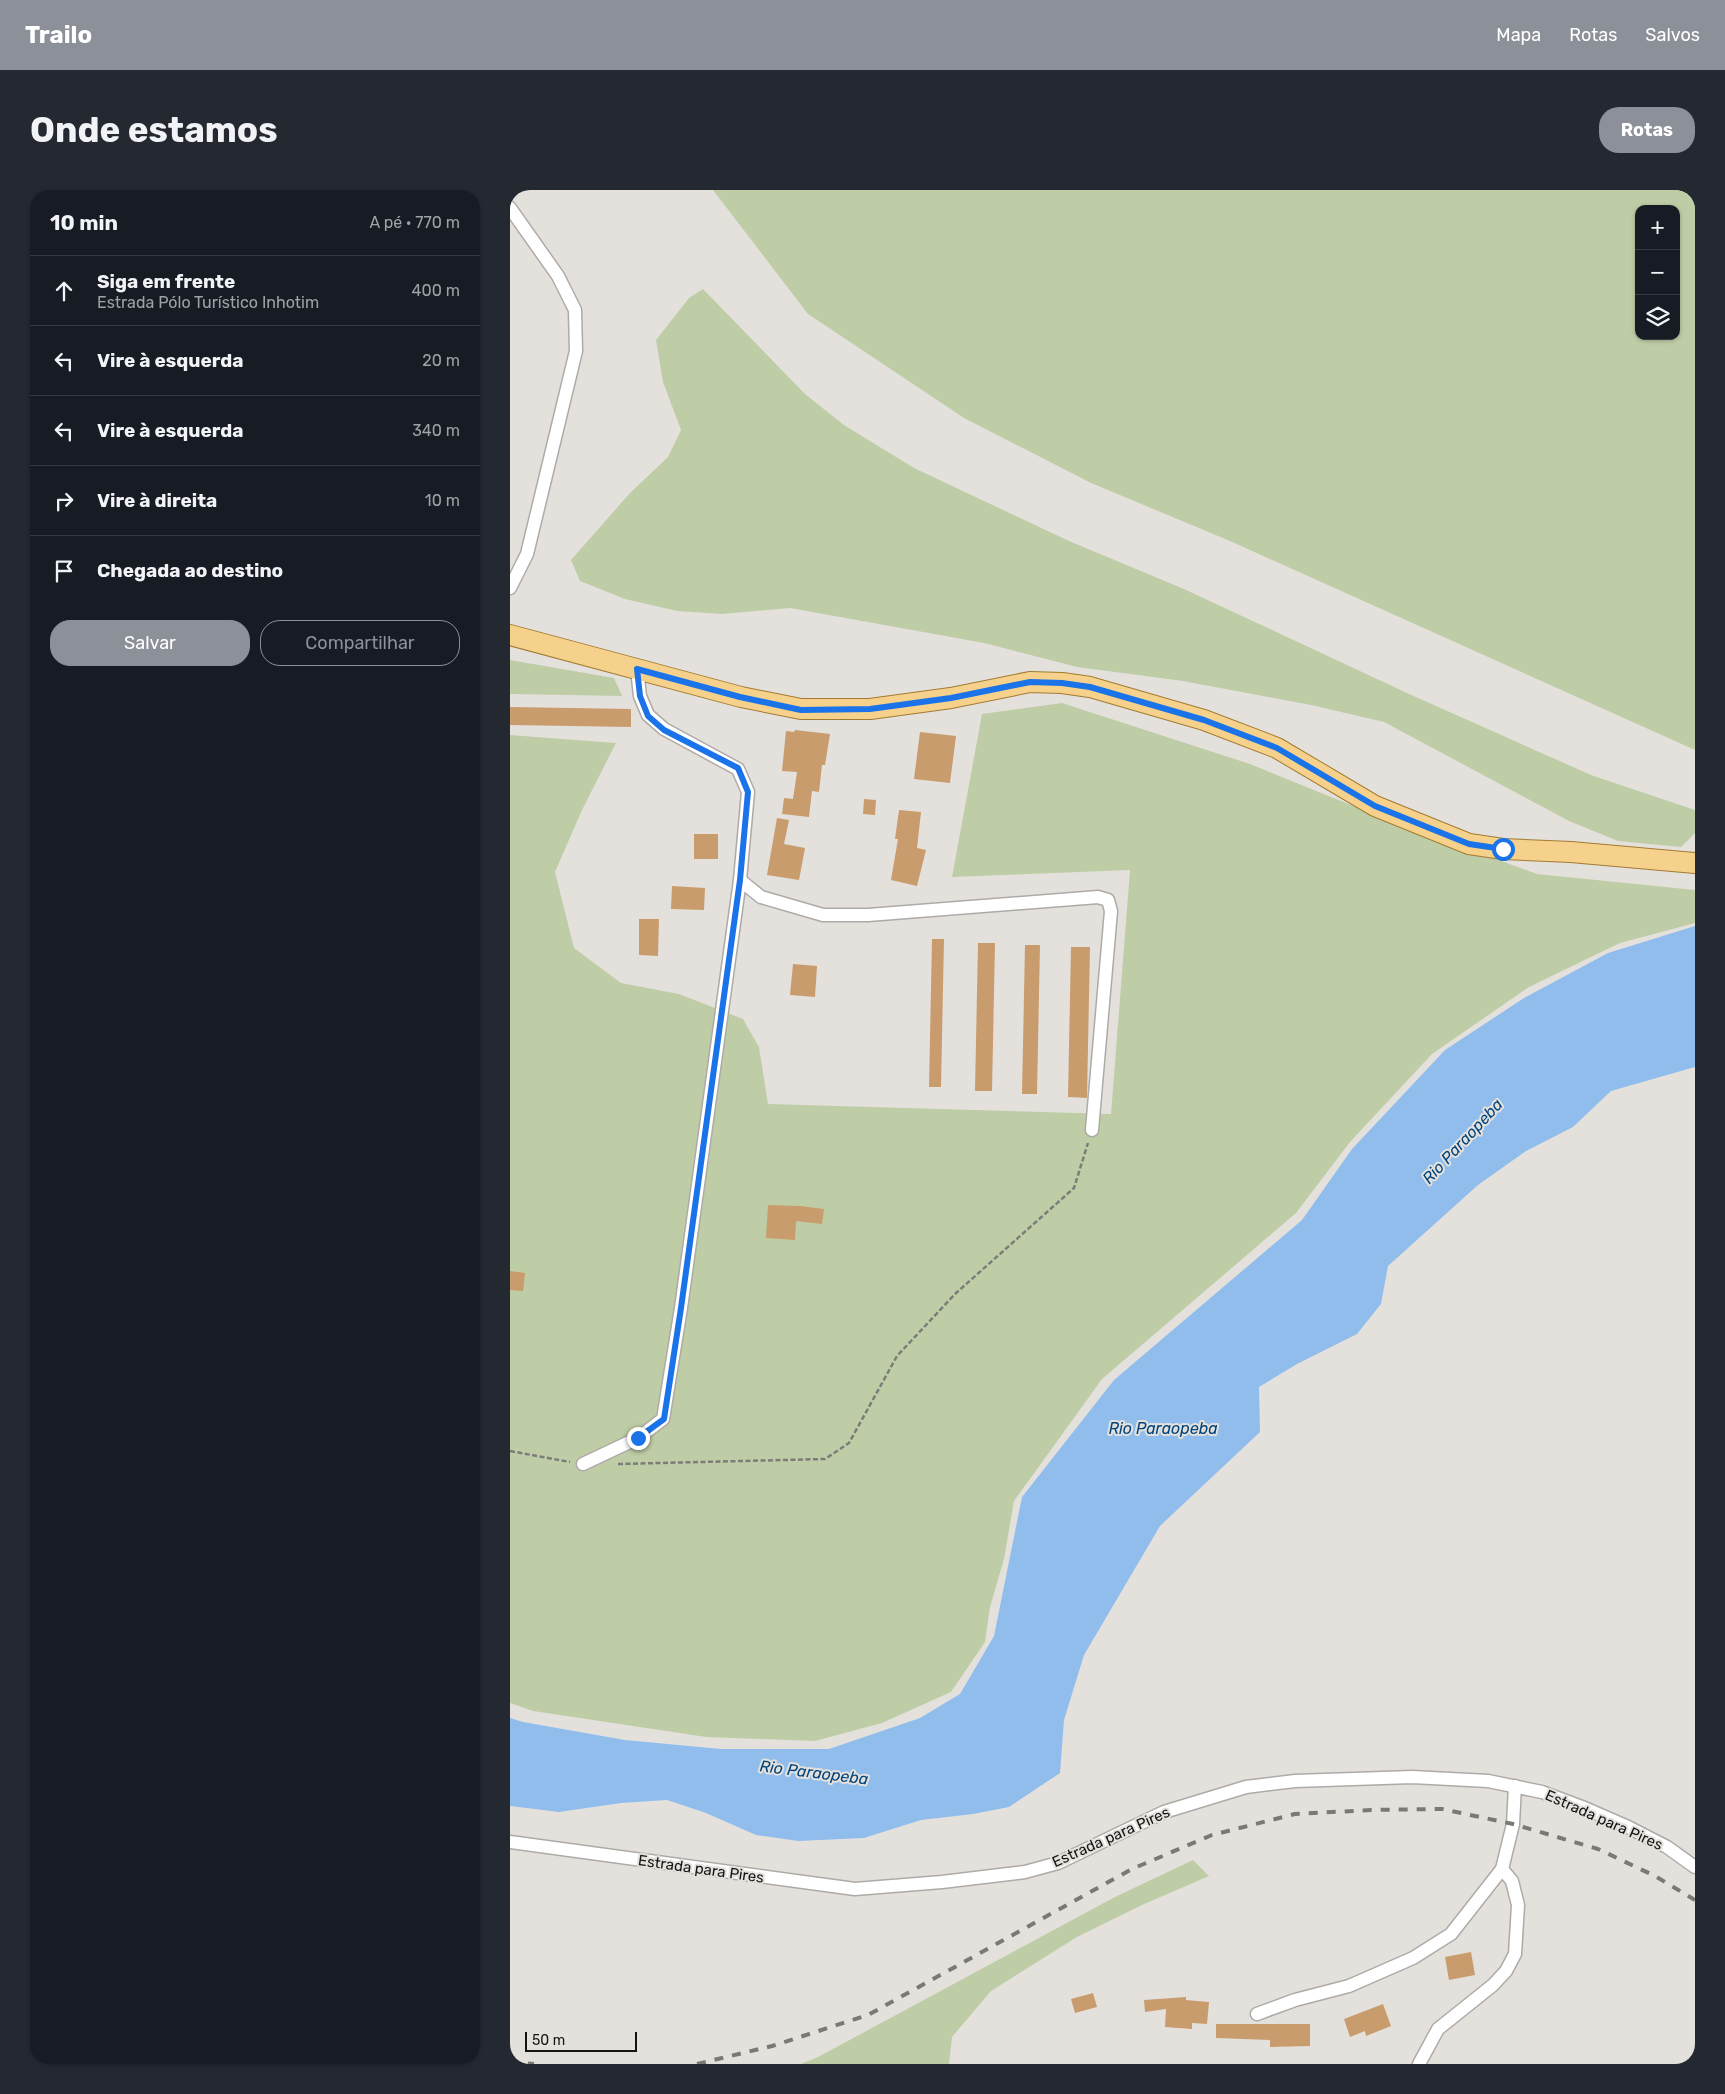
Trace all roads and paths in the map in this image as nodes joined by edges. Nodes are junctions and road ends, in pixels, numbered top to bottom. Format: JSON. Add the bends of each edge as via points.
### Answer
{"nodes":[{"id":1,"x":510,"y":208,"type":"edge"},
{"id":2,"x":510,"y":588,"type":"edge"},
{"id":3,"x":510,"y":635,"type":"edge"},
{"id":4,"x":637,"y":669,"type":"junction"},
{"id":5,"x":1695,"y":863,"type":"edge"},
{"id":6,"x":740,"y":880,"type":"junction"},
{"id":7,"x":1092,"y":1130,"type":"joint"},
{"id":8,"x":510,"y":1451,"type":"edge"},
{"id":9,"x":583,"y":1464,"type":"joint"},
{"id":10,"x":612,"y":1464,"type":"dead end"},
{"id":11,"x":1516,"y":1786,"type":"junction"},
{"id":12,"x":510,"y":1842,"type":"edge"},
{"id":13,"x":1695,"y":1867,"type":"edge"},
{"id":14,"x":1502,"y":1869,"type":"junction"},
{"id":15,"x":1257,"y":2014,"type":"dead end"},
{"id":16,"x":1419,"y":2064,"type":"edge"}],
"edges":[{"from":1,"to":2,"type":"street","via":[[558,276],[574,310],[576,351],[527,554]]},
{"from":3,"to":4,"type":"main road"},
{"from":4,"to":5,"type":"main road","via":[[801,710],[870,709],[951,698],[1030,682],[1090,687],[1204,720],[1277,748],[1375,806],[1469,844]]},
{"from":4,"to":6,"type":"street","via":[[640,696],[648,716],[664,730],[738,768],[748,792]]},
{"from":6,"to":7,"type":"street","via":[[761,896],[823,915],[868,915],[1098,897],[1108,900],[1112,911]]},
{"from":6,"to":9,"type":"street","via":[[664,1419],[638,1438]]},
{"from":7,"to":10,"type":"path","via":[[1074,1188],[955,1294],[897,1356],[849,1443],[824,1459]]},
{"from":8,"to":9,"type":"path"},
{"from":11,"to":12,"type":"street","name":"Estrada para Pires","via":[[1488,1781],[1403,1778],[1295,1781],[1246,1788],[1164,1812],[1058,1863],[1025,1872],[855,1889]]},
{"from":11,"to":13,"type":"street","name":"Estrada para Pires","via":[[1542,1792],[1628,1827],[1667,1847]]},
{"from":11,"to":14,"type":"street","via":[[1513,1824]]},
{"from":14,"to":15,"type":"street","via":[[1451,1934],[1413,1958],[1349,1986]]},
{"from":14,"to":16,"type":"street","via":[[1512,1881],[1518,1905],[1514,1954],[1506,1971],[1493,1985],[1438,2029]]}]}
